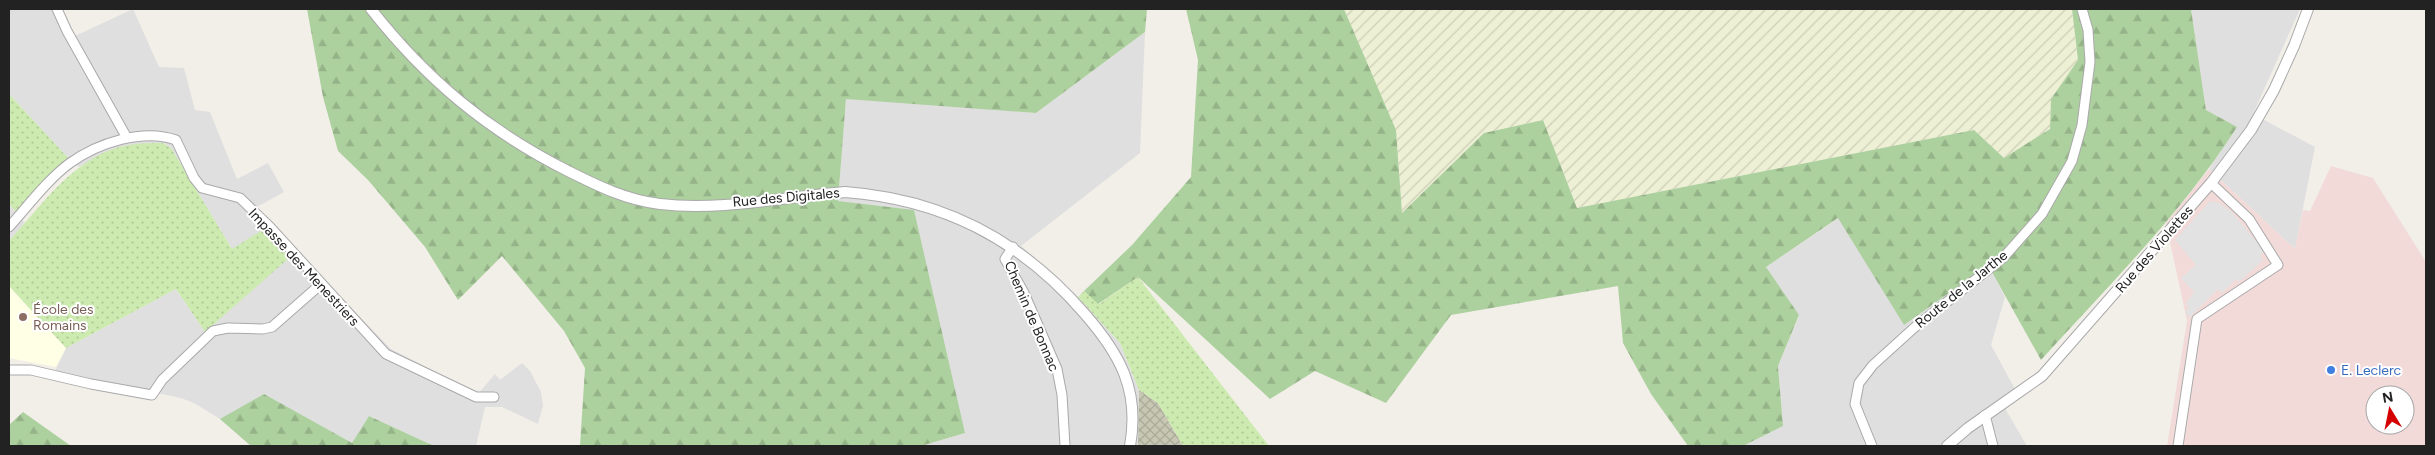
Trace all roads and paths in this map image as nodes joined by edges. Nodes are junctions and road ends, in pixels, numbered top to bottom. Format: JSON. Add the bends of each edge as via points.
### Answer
{"nodes":[{"id":1,"x":57,"y":9,"type":"edge"},
{"id":2,"x":371,"y":9,"type":"edge"},
{"id":3,"x":2082,"y":9,"type":"edge"},
{"id":4,"x":2308,"y":9,"type":"edge"},
{"id":5,"x":127,"y":138,"type":"junction"},
{"id":6,"x":2211,"y":183,"type":"junction"},
{"id":7,"x":9,"y":227,"type":"edge"},
{"id":8,"x":1013,"y":247,"type":"junction"},
{"id":9,"x":321,"y":284,"type":"junction"},
{"id":10,"x":10,"y":370,"type":"edge"},
{"id":11,"x":494,"y":397,"type":"dead end"},
{"id":12,"x":1985,"y":415,"type":"junction"},
{"id":13,"x":1066,"y":446,"type":"edge"},
{"id":14,"x":1130,"y":446,"type":"edge"},
{"id":15,"x":1872,"y":446,"type":"edge"},
{"id":16,"x":1947,"y":446,"type":"edge"},
{"id":17,"x":1994,"y":446,"type":"edge"},
{"id":18,"x":2178,"y":446,"type":"edge"}],
"edges":[{"from":1,"to":5,"type":"street"},
{"from":2,"to":8,"type":"street","name":"Rue des Digitales","via":[[416,60],[481,120],[600,188],[630,199],[693,206],[845,192],[868,193],[898,198],[950,215]]},
{"from":3,"to":15,"type":"street","name":"Route de la Jarthe","via":[[2088,30],[2090,62],[2082,125],[2072,161],[2042,214],[2003,258],[1914,327],[1873,365],[1859,383],[1855,404]]},
{"from":4,"to":6,"type":"street","name":"Rue des Violettes","via":[[2274,90],[2251,130]]},
{"from":5,"to":7,"type":"street","via":[[70,163]]},
{"from":5,"to":9,"type":"street","name":"Impasse des Menestriers","via":[[166,136],[176,140],[202,188],[240,198]]},
{"from":6,"to":12,"type":"street","name":"Rue des Violettes","via":[[2042,376]]},
{"from":6,"to":18,"type":"street","via":[[2249,219],[2278,265],[2197,319]]},
{"from":8,"to":13,"type":"street","name":"Chemin de Bonnac","via":[[1005,260],[1024,293],[1057,369]]},
{"from":8,"to":14,"type":"street","name":"Rue des Digitales","via":[[1069,296],[1120,362],[1131,390],[1133,420]]},
{"from":9,"to":10,"type":"street","via":[[272,327],[213,331],[162,380],[152,395],[30,370]]},
{"from":9,"to":11,"type":"street","name":"Impasse des Menestriers","via":[[386,354],[476,397]]},
{"from":12,"to":16,"type":"street","name":"Rue des Violettes"},
{"from":12,"to":17,"type":"street"}]}
